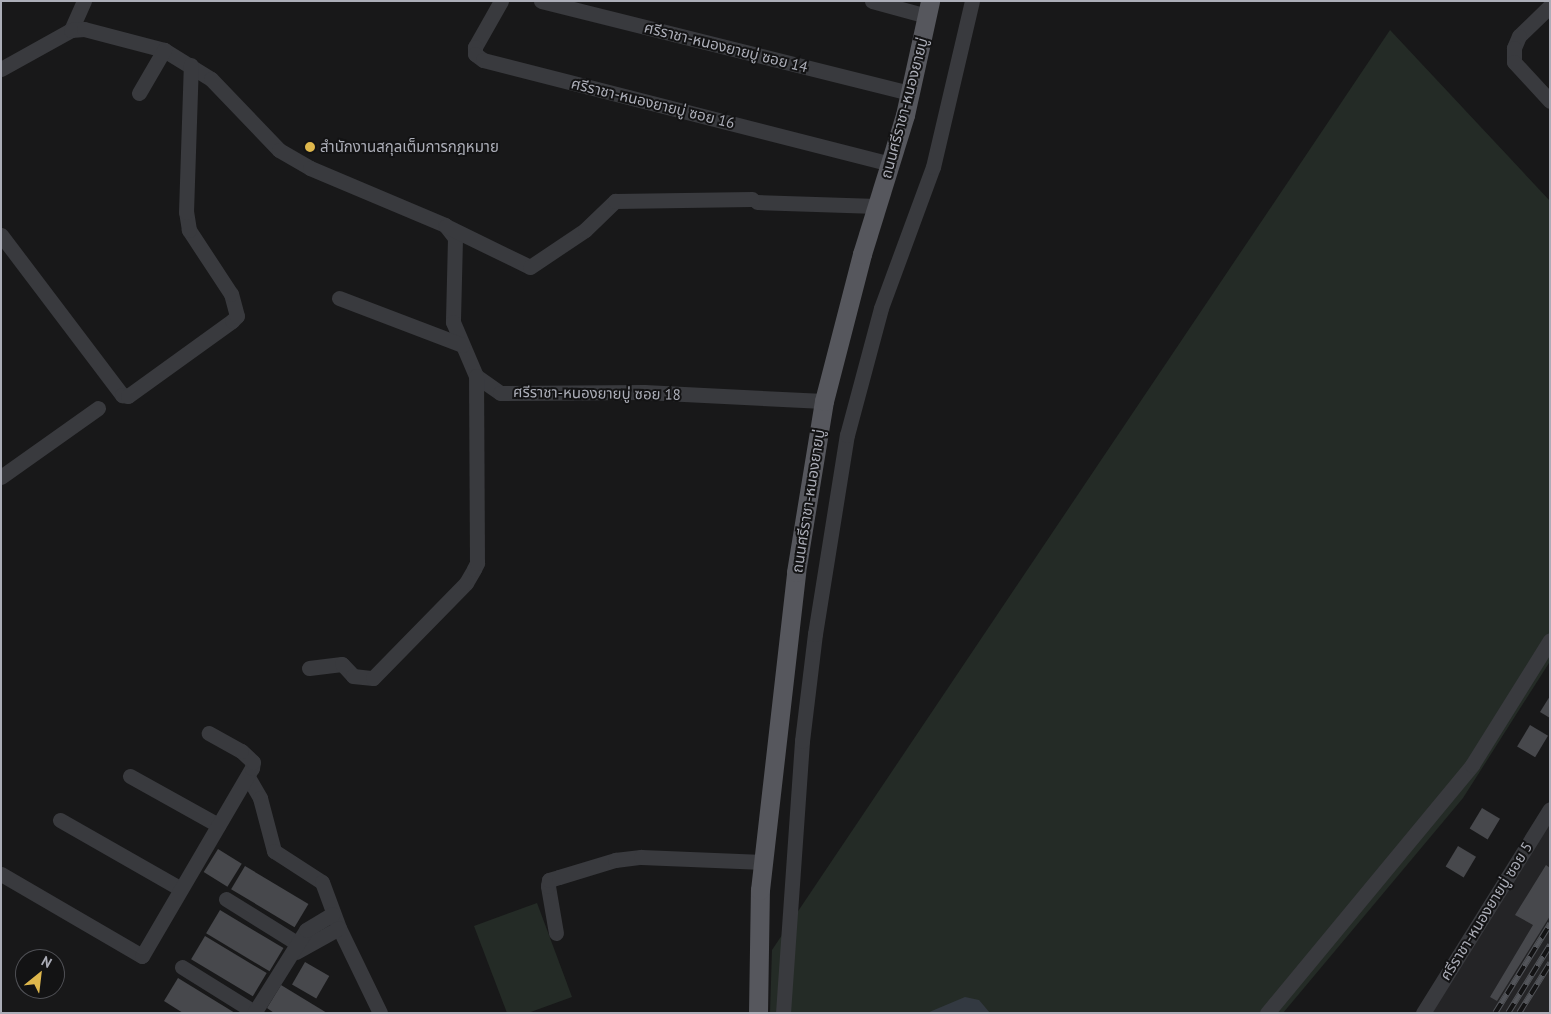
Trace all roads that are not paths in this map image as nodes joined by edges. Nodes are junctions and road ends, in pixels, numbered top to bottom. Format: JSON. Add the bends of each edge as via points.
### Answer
{"nodes":[{"id":1,"x":84,"y":1,"type":"edge"},
{"id":2,"x":501,"y":1,"type":"edge"},
{"id":3,"x":541,"y":1,"type":"edge"},
{"id":4,"x":872,"y":1,"type":"edge"},
{"id":5,"x":972,"y":1,"type":"edge"},
{"id":6,"x":1550,"y":6,"type":"edge"},
{"id":7,"x":928,"y":8,"type":"edge"},
{"id":8,"x":71,"y":30,"type":"junction"},
{"id":9,"x":164,"y":50,"type":"junction"},
{"id":10,"x":191,"y":65,"type":"junction"},
{"id":11,"x":1,"y":69,"type":"edge"},
{"id":12,"x":139,"y":93,"type":"dead end"},
{"id":13,"x":911,"y":93,"type":"junction"},
{"id":14,"x":1550,"y":101,"type":"edge"},
{"id":15,"x":890,"y":164,"type":"junction"},
{"id":16,"x":877,"y":206,"type":"junction"},
{"id":17,"x":445,"y":225,"type":"junction"},
{"id":18,"x":1,"y":235,"type":"edge"},
{"id":19,"x":340,"y":298,"type":"dead end"},
{"id":20,"x":462,"y":345,"type":"junction"},
{"id":21,"x":476,"y":376,"type":"junction"},
{"id":22,"x":824,"y":401,"type":"junction"},
{"id":23,"x":98,"y":408,"type":"dead end"},
{"id":24,"x":1,"y":477,"type":"edge"},
{"id":25,"x":1550,"y":640,"type":"edge"},
{"id":26,"x":309,"y":668,"type":"dead end"},
{"id":27,"x":209,"y":733,"type":"dead end"},
{"id":28,"x":130,"y":776,"type":"dead end"},
{"id":29,"x":248,"y":777,"type":"junction"},
{"id":30,"x":1550,"y":809,"type":"edge"},
{"id":31,"x":60,"y":820,"type":"dead end"},
{"id":32,"x":218,"y":825,"type":"junction"},
{"id":33,"x":764,"y":862,"type":"junction"},
{"id":34,"x":1,"y":874,"type":"edge"},
{"id":35,"x":181,"y":889,"type":"junction"},
{"id":36,"x":226,"y":899,"type":"dead end"},
{"id":37,"x":333,"y":914,"type":"junction"},
{"id":38,"x":339,"y":928,"type":"junction"},
{"id":39,"x":556,"y":933,"type":"dead end"},
{"id":40,"x":299,"y":947,"type":"junction"},
{"id":41,"x":182,"y":967,"type":"dead end"},
{"id":42,"x":255,"y":1012,"type":"edge"},
{"id":43,"x":380,"y":1013,"type":"edge"},
{"id":44,"x":758,"y":1013,"type":"edge"},
{"id":45,"x":783,"y":1013,"type":"edge"},
{"id":46,"x":1267,"y":1013,"type":"edge"},
{"id":47,"x":1423,"y":1013,"type":"edge"}],
"edges":[{"from":1,"to":8,"type":"street"},
{"from":2,"to":15,"type":"street","name":"ศรีราชา-หนองยายบู่ ซอย 16","via":[[475,47],[474,52],[480,58]]},
{"from":3,"to":13,"type":"street","name":"ศรีราชา-หนองยายบู่ ซอย 14"},
{"from":4,"to":7,"type":"street"},
{"from":5,"to":45,"type":"street","via":[[933,167],[881,308],[847,435],[816,624],[805,721]]},
{"from":6,"to":14,"type":"street","via":[[1519,36],[1514,48],[1514,62]]},
{"from":7,"to":13,"type":"main road","name":"ถนนศรีราชา-หนองยายบู่"},
{"from":8,"to":9,"type":"street","via":[[84,29]]},
{"from":8,"to":11,"type":"street"},
{"from":9,"to":10,"type":"street"},
{"from":9,"to":12,"type":"street"},
{"from":10,"to":17,"type":"street","via":[[211,79],[280,150],[310,168]]},
{"from":10,"to":18,"type":"street","via":[[189,230],[231,294],[237,316],[232,321],[128,396],[122,395]]},
{"from":13,"to":15,"type":"main road","name":"ถนนศรีราชา-หนองยายบู่"},
{"from":15,"to":16,"type":"main road","name":"ถนนศรีราชา-หนองยายบู่"},
{"from":16,"to":17,"type":"street","via":[[754,200],[614,201],[585,230],[530,267]]},
{"from":16,"to":22,"type":"main road","name":"ถนนศรีราชา-หนองยายบู่"},
{"from":17,"to":20,"type":"street","via":[[455,238],[453,322]]},
{"from":19,"to":20,"type":"street"},
{"from":20,"to":21,"type":"street"},
{"from":21,"to":22,"type":"street","name":"ศรีราชา-หนองยายบู่ ซอย 18","via":[[500,392],[644,392]]},
{"from":21,"to":26,"type":"street","via":[[477,563],[474,569],[466,582],[373,678],[353,676],[342,664]]},
{"from":22,"to":33,"type":"main road","name":"ถนนศรีราชา-หนองยายบู่","via":[[796,572]]},
{"from":23,"to":24,"type":"street"},
{"from":25,"to":46,"type":"street","via":[[1472,765]]},
{"from":27,"to":29,"type":"street","via":[[254,762]]},
{"from":28,"to":32,"type":"street"},
{"from":29,"to":32,"type":"street"},
{"from":29,"to":37,"type":"street","via":[[260,798],[274,851],[322,882]]},
{"from":30,"to":47,"type":"street","name":"ศรีราชา-หนองยายบู่ ซอย 5"},
{"from":31,"to":35,"type":"street"},
{"from":32,"to":35,"type":"street"},
{"from":33,"to":39,"type":"street","via":[[641,857],[615,860],[549,880]]},
{"from":33,"to":44,"type":"main road","name":"ถนนศรีราชา-หนองยายบู่"},
{"from":34,"to":35,"type":"street","via":[[142,956]]},
{"from":36,"to":40,"type":"street"},
{"from":37,"to":38,"type":"street"},
{"from":37,"to":40,"type":"street","via":[[306,930]]},
{"from":38,"to":40,"type":"street"},
{"from":38,"to":43,"type":"street"},
{"from":40,"to":42,"type":"street"},
{"from":41,"to":42,"type":"street"}]}
